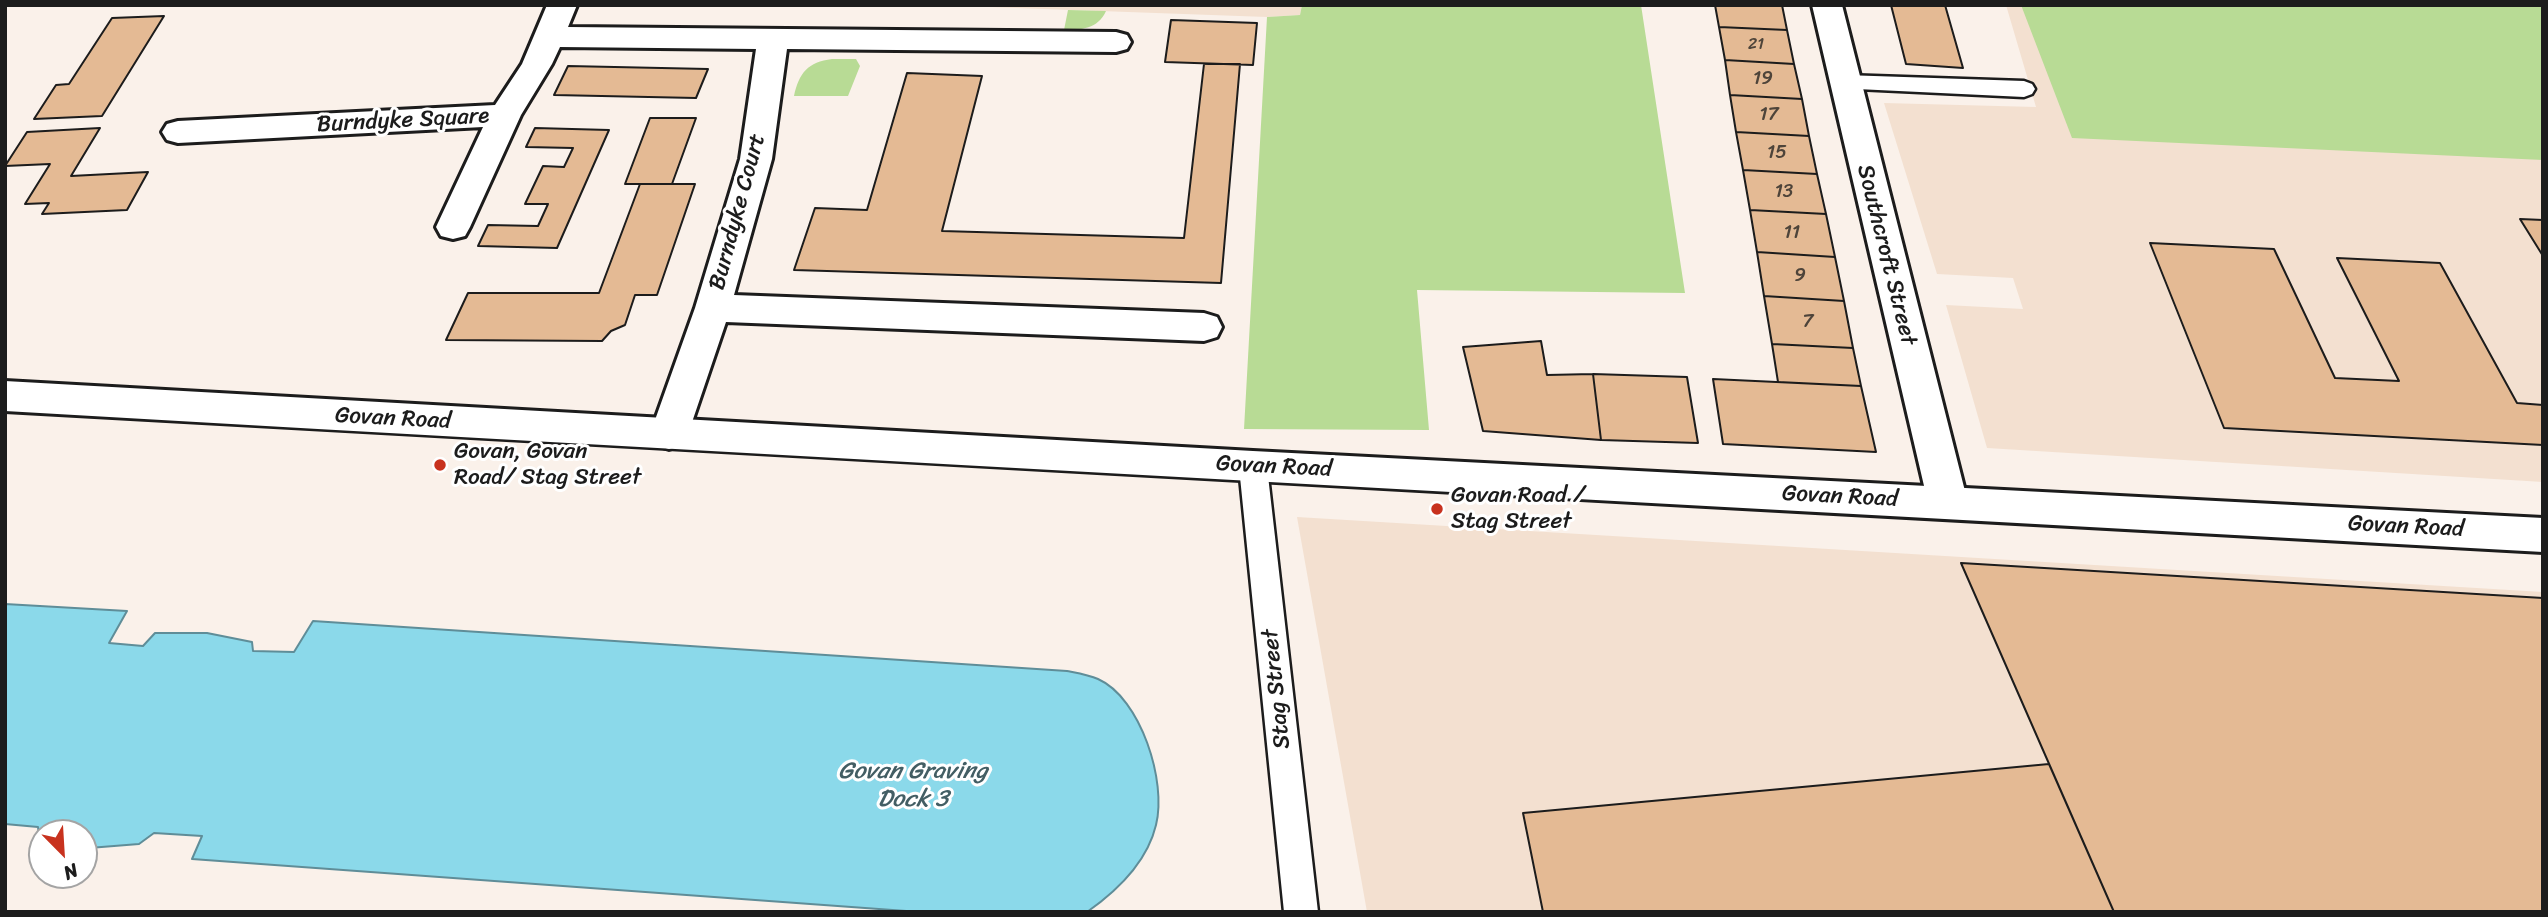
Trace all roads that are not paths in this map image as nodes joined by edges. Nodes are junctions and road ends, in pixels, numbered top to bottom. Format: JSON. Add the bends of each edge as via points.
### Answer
{"nodes":[{"id":1,"x":562,"y":5,"type":"edge"},
{"id":2,"x":1827,"y":5,"type":"edge"},
{"id":3,"x":550,"y":37,"type":"junction"},
{"id":4,"x":773,"y":39,"type":"junction"},
{"id":5,"x":1116,"y":42,"type":"dead end"},
{"id":6,"x":1844,"y":83,"type":"junction"},
{"id":7,"x":2024,"y":89,"type":"dead end"},
{"id":8,"x":505,"y":115,"type":"junction"},
{"id":9,"x":178,"y":132,"type":"dead end"},
{"id":10,"x":453,"y":227,"type":"dead end"},
{"id":11,"x":713,"y":308,"type":"junction"},
{"id":12,"x":1204,"y":327,"type":"dead end"},
{"id":13,"x":5,"y":396,"type":"edge"},
{"id":14,"x":669,"y":433,"type":"junction"},
{"id":15,"x":1253,"y":467,"type":"junction"},
{"id":16,"x":1948,"y":503,"type":"junction"},
{"id":17,"x":2543,"y":535,"type":"edge"},
{"id":18,"x":1301,"y":912,"type":"edge"}],
"edges":[{"from":1,"to":3,"type":"street","name":"Burndyke Square"},
{"from":2,"to":6,"type":"street","name":"Southcroft Street"},
{"from":3,"to":4,"type":"street"},
{"from":3,"to":8,"type":"street","name":"Burndyke Square"},
{"from":4,"to":5,"type":"street"},
{"from":4,"to":11,"type":"street","name":"Burndyke Court","via":[[756,159]]},
{"from":6,"to":7,"type":"lane"},
{"from":6,"to":16,"type":"street","name":"Southcroft Street"},
{"from":8,"to":9,"type":"street","name":"Burndyke Square"},
{"from":8,"to":10,"type":"street"},
{"from":11,"to":12,"type":"street"},
{"from":11,"to":14,"type":"street","name":"Burndyke Court"},
{"from":13,"to":14,"type":"street","name":"Govan Road"},
{"from":14,"to":15,"type":"street","name":"Govan Road"},
{"from":15,"to":16,"type":"street","name":"Govan Road"},
{"from":15,"to":18,"type":"lane","name":"Stag Street"},
{"from":16,"to":17,"type":"street","name":"Govan Road"}]}
